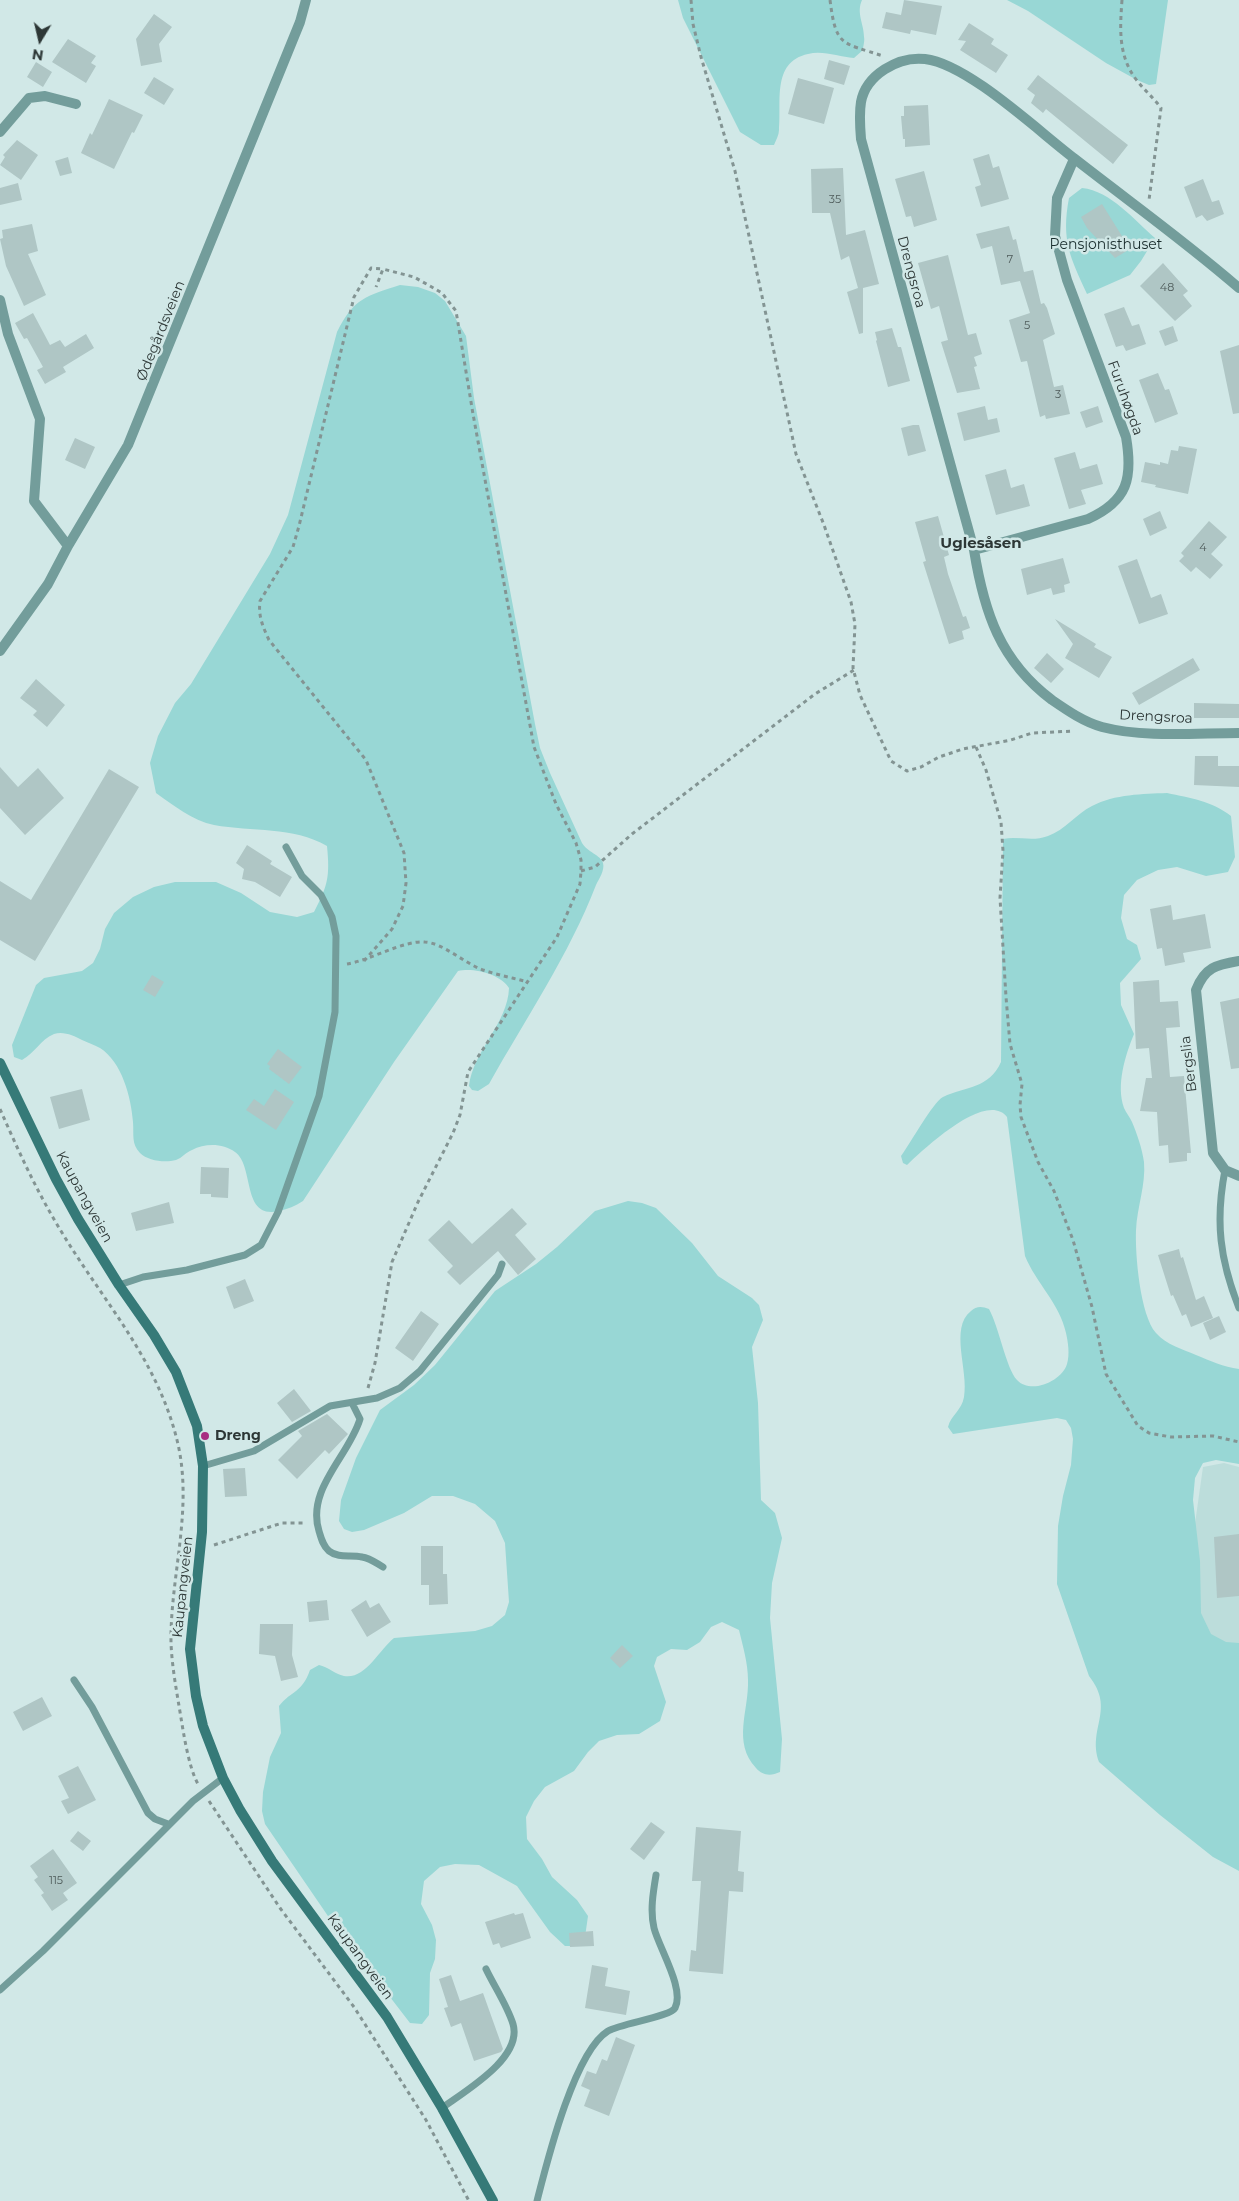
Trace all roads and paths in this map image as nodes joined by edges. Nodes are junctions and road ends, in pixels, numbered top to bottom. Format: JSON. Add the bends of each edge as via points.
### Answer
{"nodes":[{"id":1,"x":306,"y":0,"type":"edge"},
{"id":2,"x":691,"y":0,"type":"edge"},
{"id":3,"x":830,"y":0,"type":"edge"},
{"id":4,"x":1122,"y":0,"type":"edge"},
{"id":5,"x":899,"y":62,"type":"junction"},
{"id":6,"x":76,"y":104,"type":"dead end"},
{"id":7,"x":0,"y":132,"type":"edge"},
{"id":8,"x":1074,"y":159,"type":"junction"},
{"id":9,"x":1147,"y":214,"type":"junction"},
{"id":10,"x":383,"y":269,"type":"junction"},
{"id":11,"x":376,"y":287,"type":"dead end"},
{"id":12,"x":1239,"y":288,"type":"edge"},
{"id":13,"x":0,"y":300,"type":"edge"},
{"id":14,"x":68,"y":546,"type":"junction"},
{"id":15,"x":974,"y":550,"type":"junction"},
{"id":16,"x":0,"y":651,"type":"edge"},
{"id":17,"x":854,"y":670,"type":"junction"},
{"id":18,"x":1079,"y":731,"type":"dead end"},
{"id":19,"x":1239,"y":734,"type":"edge"},
{"id":20,"x":976,"y":747,"type":"junction"},
{"id":21,"x":286,"y":847,"type":"dead end"},
{"id":22,"x":581,"y":871,"type":"junction"},
{"id":23,"x":364,"y":962,"type":"junction"},
{"id":24,"x":1239,"y":962,"type":"edge"},
{"id":25,"x":334,"y":966,"type":"junction"},
{"id":26,"x":528,"y":982,"type":"junction"},
{"id":27,"x":0,"y":1063,"type":"edge"},
{"id":28,"x":0,"y":1109,"type":"edge"},
{"id":29,"x":1224,"y":1170,"type":"junction"},
{"id":30,"x":1239,"y":1176,"type":"edge"},
{"id":31,"x":502,"y":1264,"type":"dead end"},
{"id":32,"x":119,"y":1286,"type":"junction"},
{"id":33,"x":1239,"y":1308,"type":"edge"},
{"id":34,"x":363,"y":1400,"type":"junction"},
{"id":35,"x":352,"y":1403,"type":"junction"},
{"id":36,"x":1239,"y":1442,"type":"edge"},
{"id":37,"x":203,"y":1466,"type":"junction"},
{"id":38,"x":316,"y":1523,"type":"junction"},
{"id":39,"x":201,"y":1548,"type":"junction"},
{"id":40,"x":382,"y":1567,"type":"dead end"},
{"id":41,"x":74,"y":1680,"type":"dead end"},
{"id":42,"x":223,"y":1778,"type":"junction"},
{"id":43,"x":203,"y":1793,"type":"junction"},
{"id":44,"x":168,"y":1824,"type":"junction"},
{"id":45,"x":656,"y":1876,"type":"dead end"},
{"id":46,"x":486,"y":1968,"type":"dead end"},
{"id":47,"x":0,"y":1990,"type":"edge"},
{"id":48,"x":442,"y":2108,"type":"junction"},
{"id":49,"x":469,"y":2201,"type":"edge"},
{"id":50,"x":494,"y":2201,"type":"edge"},
{"id":51,"x":537,"y":2201,"type":"edge"}],
"edges":[{"from":1,"to":14,"type":"street","name":"Ødegårdsveien","via":[[297,32],[128,445]]},
{"from":2,"to":17,"type":"path","via":[[701,57],[735,171],[796,454],[851,602],[855,624]]},
{"from":3,"to":5,"type":"path","via":[[837,34],[846,43]]},
{"from":4,"to":9,"type":"path","via":[[1120,26],[1126,63],[1136,80],[1161,108]]},
{"from":5,"to":8,"type":"street","name":"Drengsroa","via":[[925,59],[956,69]]},
{"from":5,"to":15,"type":"street","name":"Drengsroa","via":[[869,82],[861,100],[861,139]]},
{"from":6,"to":7,"type":"street","via":[[45,96],[29,98]]},
{"from":8,"to":9,"type":"street","name":"Drengsroa"},
{"from":8,"to":15,"type":"street","name":"Furuhøgda","via":[[1057,198],[1055,236],[1066,280],[1126,437],[1130,460],[1126,485],[1118,500],[1106,511],[1088,519]]},
{"from":9,"to":12,"type":"street","name":"Drengsroa"},
{"from":10,"to":11,"type":"path"},
{"from":10,"to":22,"type":"path","via":[[414,277],[430,286],[442,293],[456,311],[534,747],[556,804],[576,843]]},
{"from":10,"to":23,"type":"path","via":[[371,268],[354,298],[293,547],[260,602],[259,611],[269,640],[366,760],[404,853],[406,883],[403,906],[392,928]]},
{"from":13,"to":14,"type":"street","via":[[8,334],[40,419],[34,501]]},
{"from":14,"to":16,"type":"street","name":"Ødegårdsveien","via":[[48,584]]},
{"from":15,"to":19,"type":"street","name":"Drengsroa","via":[[980,589],[992,625],[1006,650],[1037,688],[1063,708],[1102,727],[1121,730]]},
{"from":17,"to":20,"type":"path","via":[[860,695],[891,761],[908,771],[921,768],[939,757]]},
{"from":17,"to":22,"type":"path","via":[[814,694],[632,834],[595,867]]},
{"from":18,"to":20,"type":"path","via":[[1032,733]]},
{"from":20,"to":36,"type":"path","via":[[1001,822],[1000,898],[1006,997],[1010,1044],[1022,1084],[1021,1117],[1073,1240],[1106,1374],[1138,1426],[1149,1433],[1171,1437],[1213,1436]]},
{"from":21,"to":25,"type":"lane","via":[[302,876],[321,895],[332,917],[336,936]]},
{"from":22,"to":26,"type":"path","via":[[580,884],[557,937]]},
{"from":23,"to":25,"type":"path"},
{"from":23,"to":26,"type":"path","via":[[408,944],[423,942],[434,944],[484,970]]},
{"from":24,"to":29,"type":"street","name":"Bergslia","via":[[1207,971],[1196,990],[1214,1153]]},
{"from":25,"to":32,"type":"lane","via":[[335,1012],[319,1096],[278,1212],[262,1245],[228,1261],[143,1276]]},
{"from":26,"to":34,"type":"path","via":[[468,1072],[453,1134],[396,1251],[387,1282],[374,1371]]},
{"from":27,"to":32,"type":"main road","name":"Kaupangveien","via":[[56,1179]]},
{"from":28,"to":43,"type":"path","via":[[60,1230],[149,1366],[168,1407],[183,1476],[183,1515],[171,1643],[182,1729],[196,1781]]},
{"from":29,"to":30,"type":"street"},
{"from":29,"to":33,"type":"lane","via":[[1220,1208],[1223,1262]]},
{"from":31,"to":34,"type":"lane","via":[[498,1276],[420,1371],[400,1388]]},
{"from":32,"to":37,"type":"main road","name":"Kaupangveien","via":[[176,1372],[197,1426]]},
{"from":34,"to":35,"type":"lane"},
{"from":35,"to":37,"type":"lane","via":[[330,1406],[254,1450]]},
{"from":35,"to":38,"type":"lane","via":[[360,1419],[320,1495]]},
{"from":37,"to":39,"type":"main road","name":"Kaupangveien"},
{"from":38,"to":39,"type":"path","via":[[282,1523]]},
{"from":38,"to":40,"type":"lane","via":[[328,1550],[337,1555],[370,1559]]},
{"from":39,"to":42,"type":"main road","name":"Kaupangveien","via":[[191,1628],[191,1656],[203,1726]]},
{"from":41,"to":44,"type":"lane","via":[[92,1707],[148,1813]]},
{"from":42,"to":43,"type":"lane"},
{"from":42,"to":48,"type":"main road","name":"Kaupangveien","via":[[272,1861],[387,2017]]},
{"from":43,"to":44,"type":"lane"},
{"from":43,"to":49,"type":"path","via":[[280,1908],[354,2007],[426,2120]]},
{"from":44,"to":47,"type":"lane"},
{"from":45,"to":51,"type":"lane","via":[[653,1920],[678,2000],[669,2013],[630,2022],[607,2032],[591,2049],[577,2076],[548,2157]]},
{"from":46,"to":48,"type":"lane","via":[[513,2024],[514,2038],[502,2060]]},
{"from":48,"to":50,"type":"main road","name":"Kaupangveien"}]}
